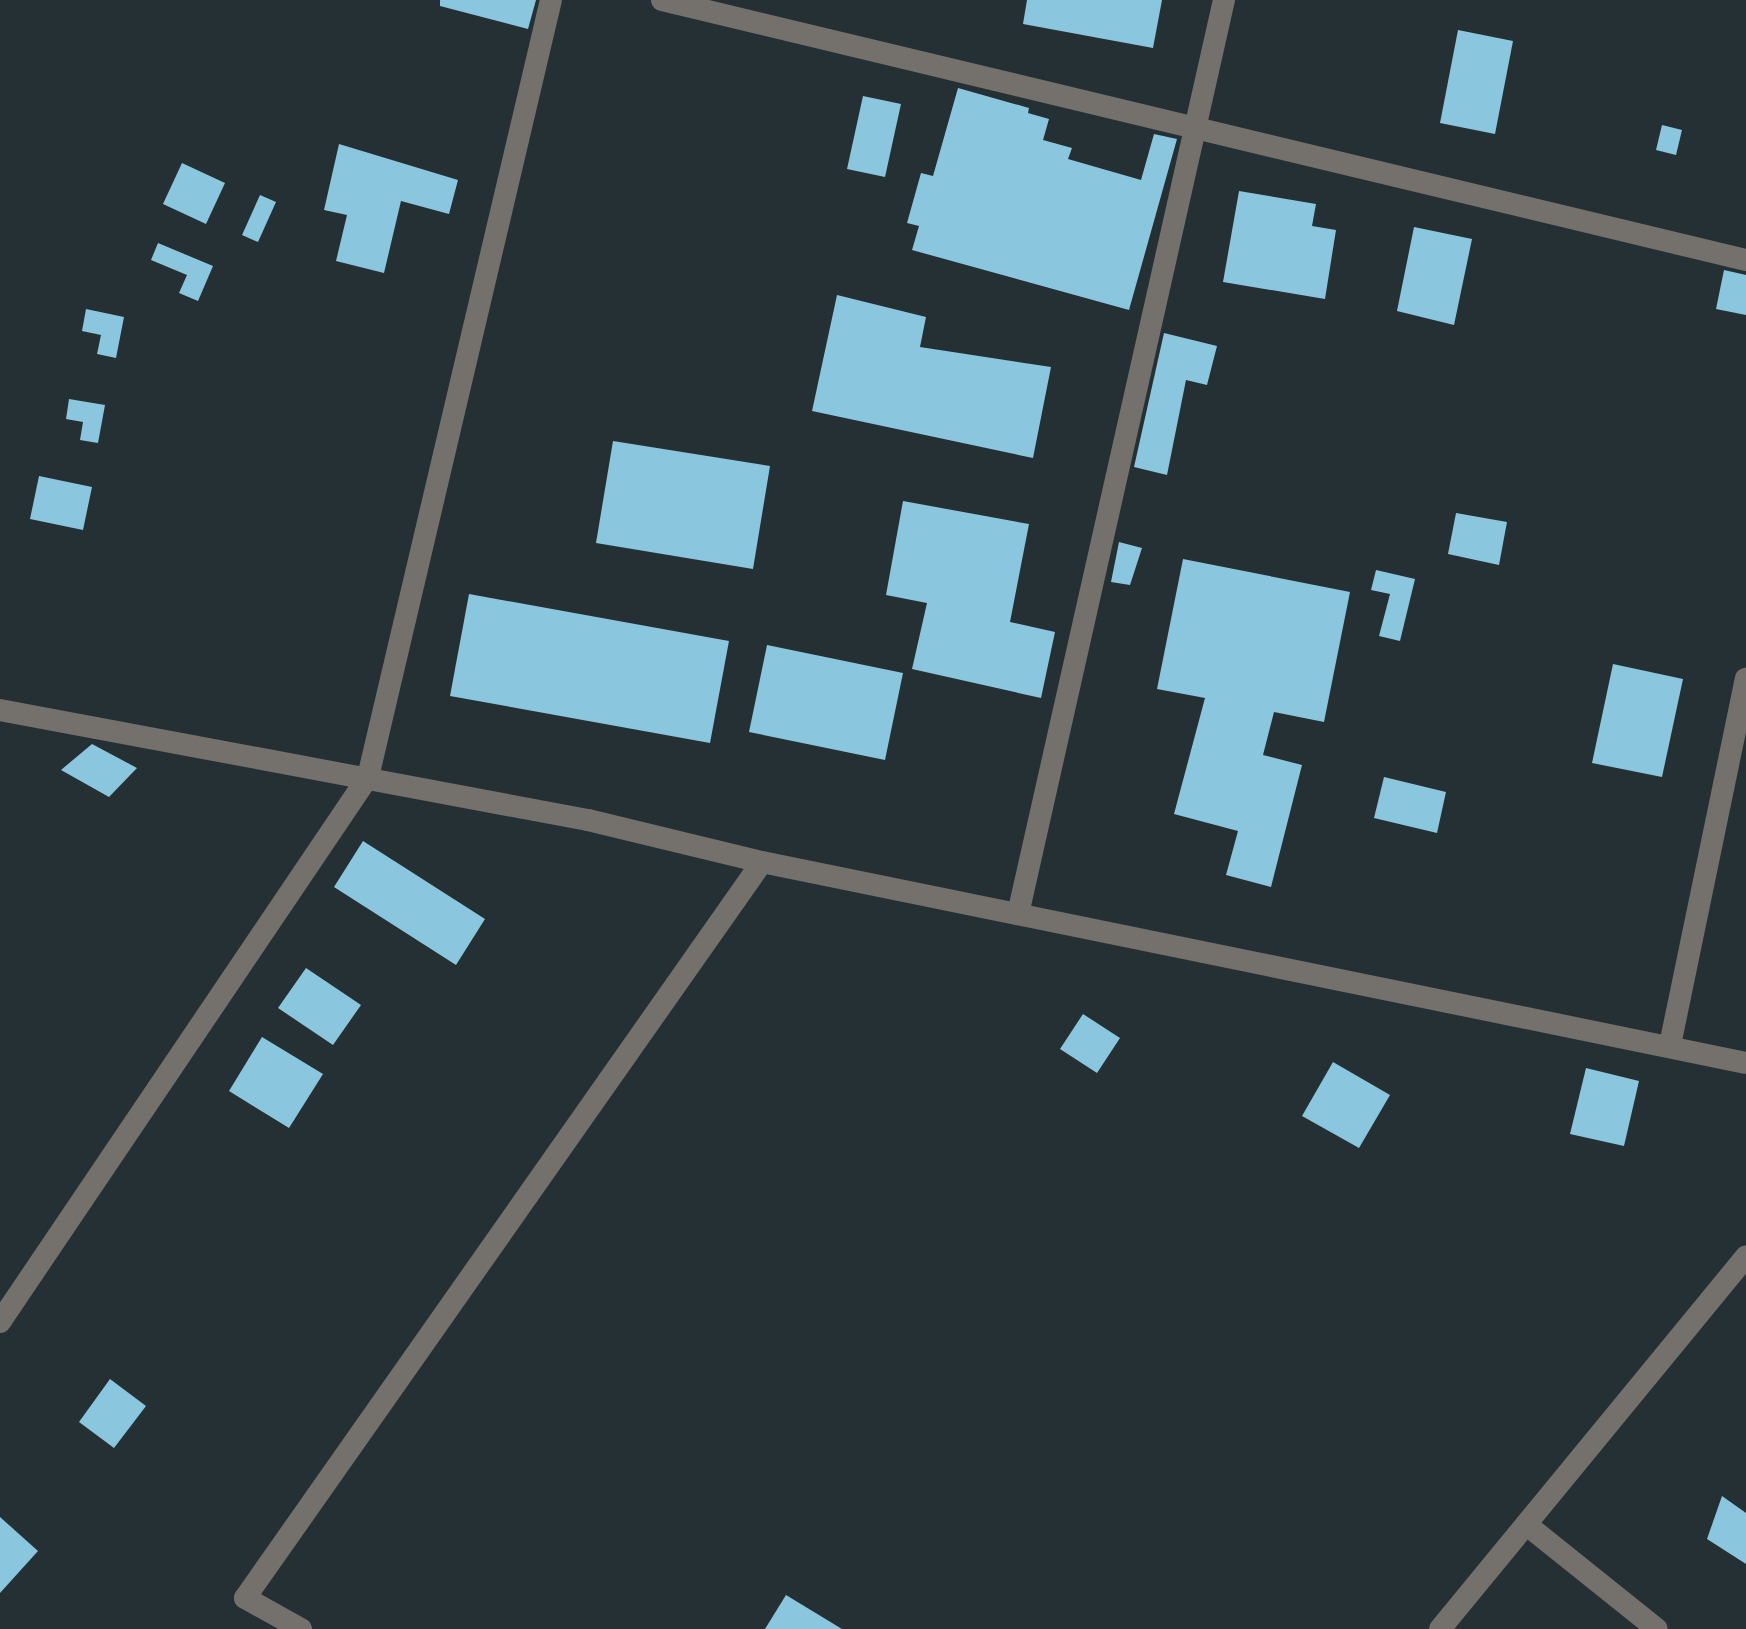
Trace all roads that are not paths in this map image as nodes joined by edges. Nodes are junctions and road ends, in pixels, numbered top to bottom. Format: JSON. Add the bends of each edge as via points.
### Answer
{"nodes":[{"id":1,"x":551,"y":0,"type":"edge"},
{"id":2,"x":662,"y":0,"type":"edge"},
{"id":3,"x":1224,"y":0,"type":"edge"},
{"id":4,"x":1194,"y":125,"type":"junction"},
{"id":5,"x":1746,"y":260,"type":"edge"},
{"id":6,"x":1746,"y":679,"type":"edge"},
{"id":7,"x":0,"y":710,"type":"edge"},
{"id":8,"x":368,"y":777,"type":"junction"},
{"id":9,"x":762,"y":862,"type":"junction"},
{"id":10,"x":1018,"y":914,"type":"junction"},
{"id":11,"x":1670,"y":1045,"type":"junction"},
{"id":12,"x":1746,"y":1063,"type":"edge"},
{"id":13,"x":1746,"y":1256,"type":"edge"},
{"id":14,"x":0,"y":1322,"type":"edge"},
{"id":15,"x":1526,"y":1525,"type":"junction"},
{"id":16,"x":301,"y":1629,"type":"edge"},
{"id":17,"x":1440,"y":1629,"type":"edge"},
{"id":18,"x":1657,"y":1629,"type":"edge"}],
"edges":[{"from":1,"to":8,"type":"street"},
{"from":2,"to":4,"type":"street"},
{"from":3,"to":4,"type":"street"},
{"from":4,"to":5,"type":"street"},
{"from":4,"to":10,"type":"street"},
{"from":6,"to":11,"type":"street"},
{"from":7,"to":8,"type":"street"},
{"from":8,"to":9,"type":"street"},
{"from":8,"to":14,"type":"street"},
{"from":9,"to":10,"type":"street"},
{"from":9,"to":16,"type":"street","via":[[245,1598]]},
{"from":10,"to":11,"type":"street"},
{"from":11,"to":12,"type":"street"},
{"from":13,"to":15,"type":"street"},
{"from":15,"to":17,"type":"street"},
{"from":15,"to":18,"type":"street"}]}
